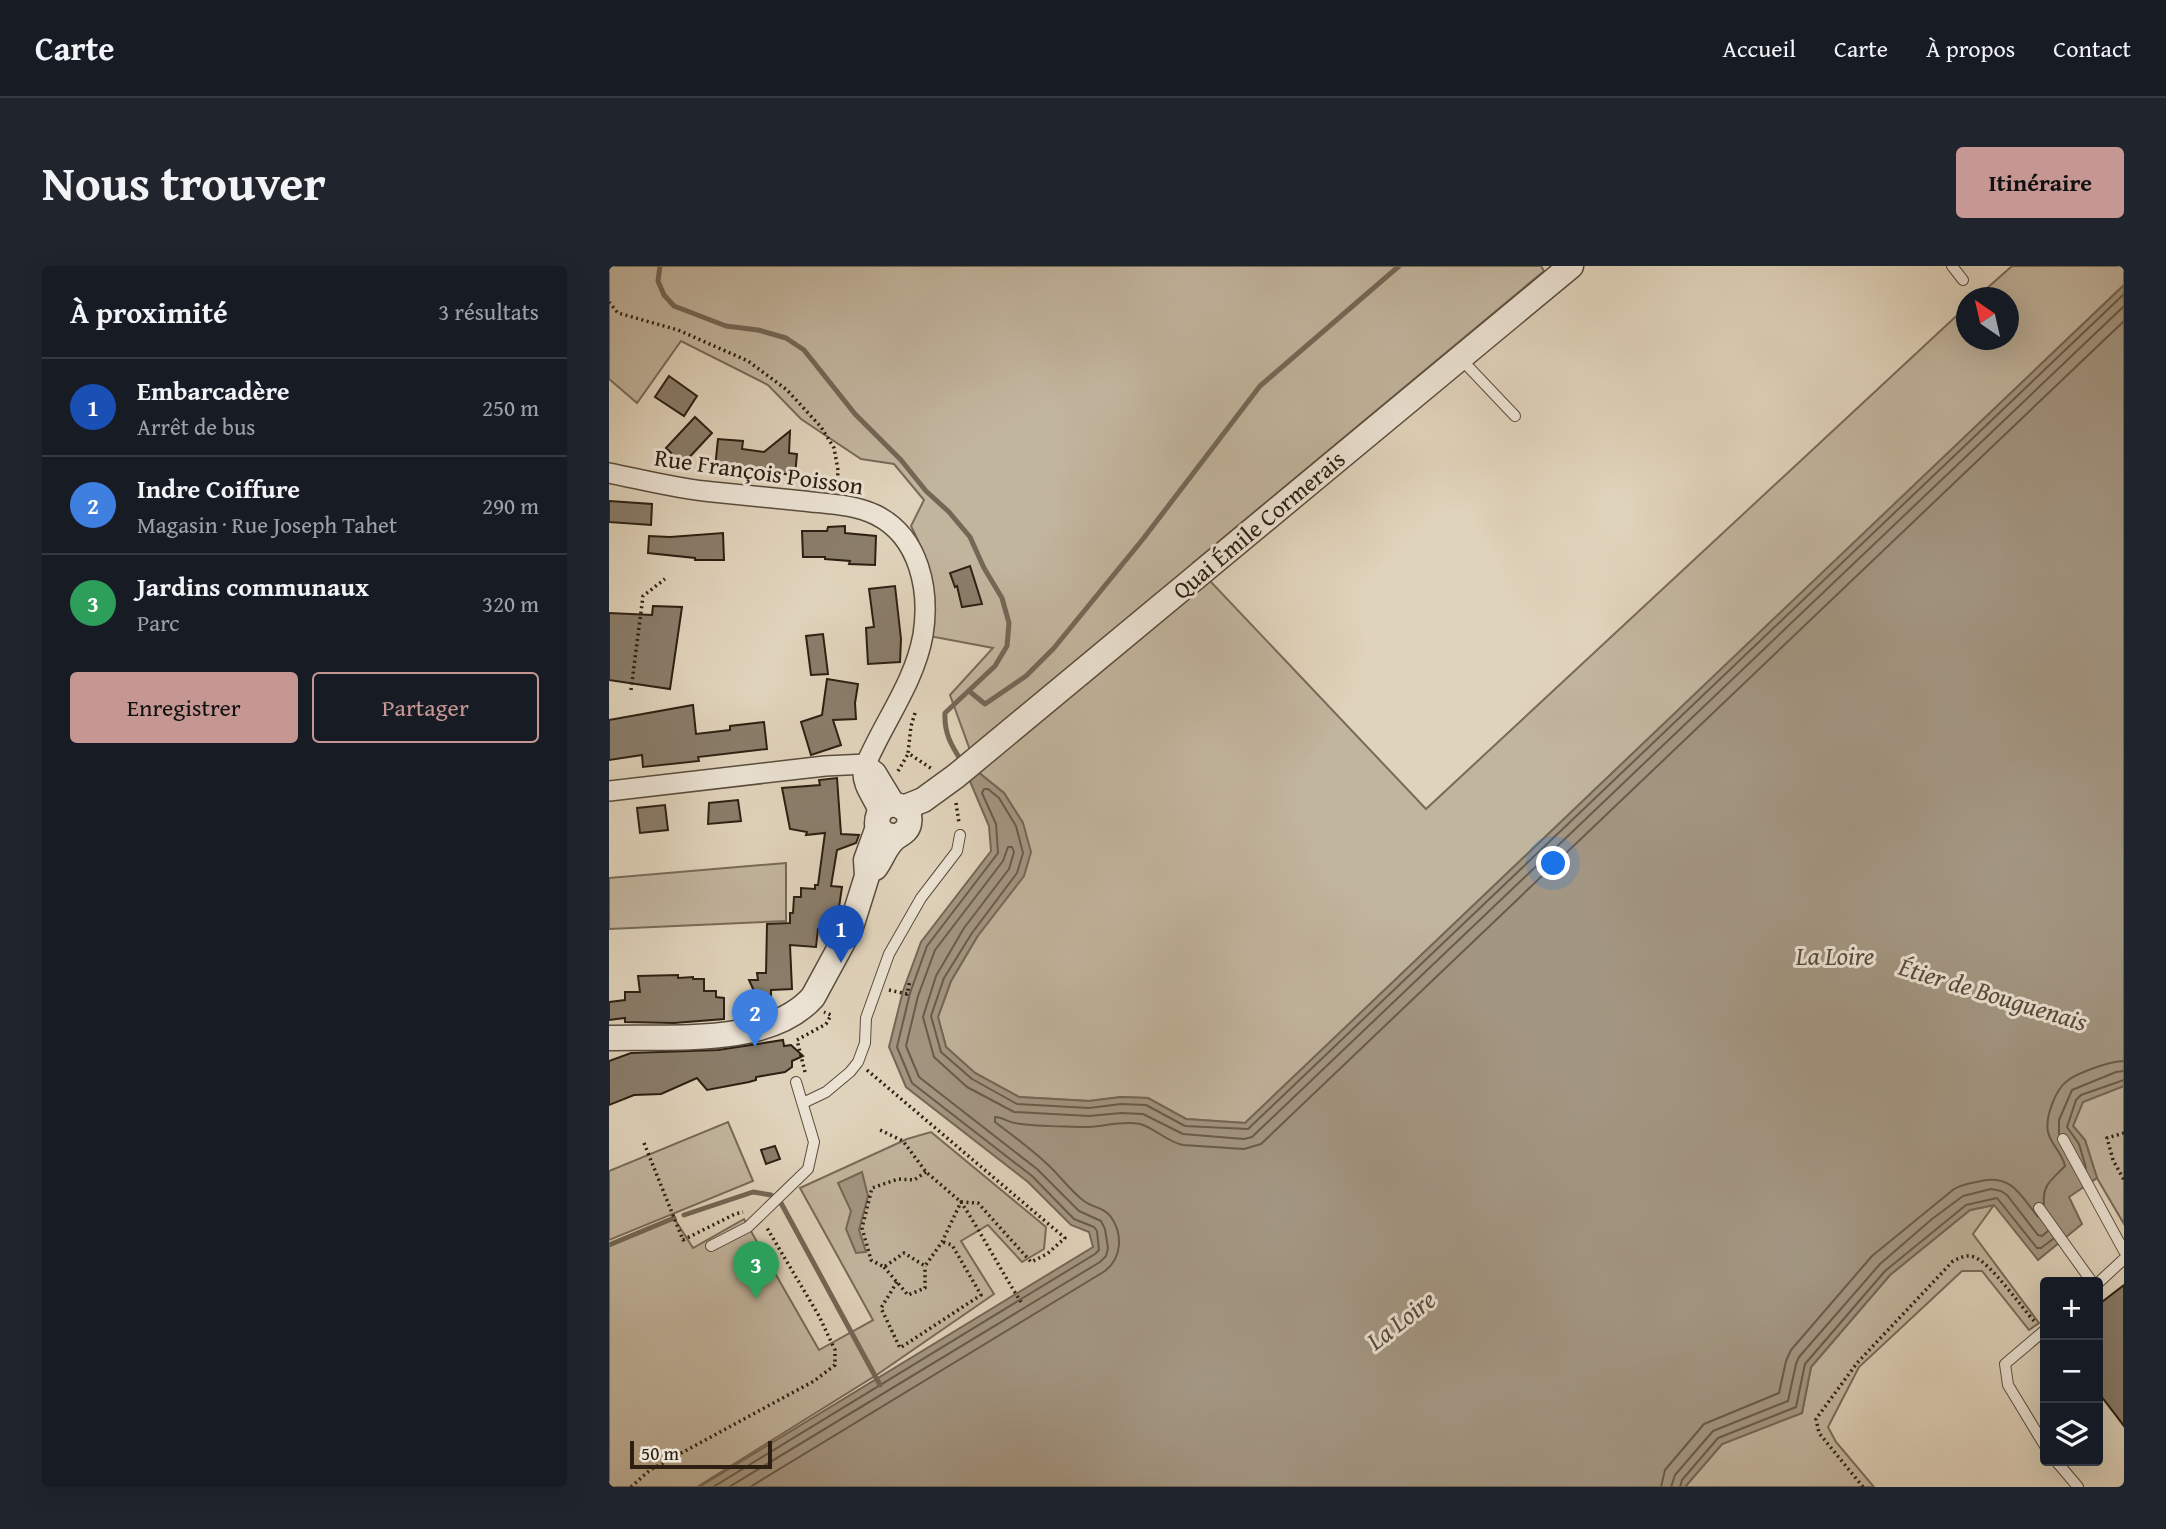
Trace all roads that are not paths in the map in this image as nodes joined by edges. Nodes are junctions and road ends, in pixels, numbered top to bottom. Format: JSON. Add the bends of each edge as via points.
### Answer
{"nodes":[{"id":1,"x":1571,"y":266,"type":"edge"},
{"id":2,"x":1952,"y":266,"type":"edge"},
{"id":3,"x":1963,"y":280,"type":"dead end"},
{"id":4,"x":1460,"y":358,"type":"junction"},
{"id":5,"x":1515,"y":416,"type":"dead end"},
{"id":6,"x":609,"y":473,"type":"edge"},
{"id":7,"x":866,"y":764,"type":"junction"},
{"id":8,"x":609,"y":791,"type":"edge"},
{"id":9,"x":894,"y":819,"type":"junction"},
{"id":10,"x":960,"y":835,"type":"dead end"},
{"id":11,"x":609,"y":1038,"type":"edge"},
{"id":12,"x":801,"y":1080,"type":"road end"},
{"id":13,"x":803,"y":1103,"type":"junction"},
{"id":14,"x":2063,"y":1139,"type":"dead end"},
{"id":15,"x":2039,"y":1209,"type":"dead end"},
{"id":16,"x":711,"y":1246,"type":"dead end"},
{"id":17,"x":2124,"y":1251,"type":"edge"},
{"id":18,"x":2124,"y":1259,"type":"edge"},
{"id":19,"x":2088,"y":1277,"type":"edge"},
{"id":20,"x":2103,"y":1278,"type":"edge"},
{"id":21,"x":2040,"y":1334,"type":"edge"},
{"id":22,"x":2040,"y":1438,"type":"edge"},
{"id":23,"x":2060,"y":1466,"type":"edge"},
{"id":24,"x":2078,"y":1487,"type":"edge"}],
"edges":[{"from":1,"to":4,"type":"street","name":"Quai Émile Cormerais"},
{"from":2,"to":3,"type":"lane"},
{"from":4,"to":5,"type":"lane"},
{"from":4,"to":9,"type":"street","name":"Quai Émile Cormerais","via":[[979,757],[945,776],[942,794],[933,805]]},
{"from":6,"to":7,"type":"street","name":"Rue François Poisson","via":[[693,490],[837,505],[878,516],[891,526],[920,567],[925,591],[923,634],[916,663]]},
{"from":7,"to":8,"type":"street"},
{"from":7,"to":9,"type":"street","via":[[876,772]]},
{"from":9,"to":11,"type":"street","via":[[866,860],[867,876],[851,927],[807,1004],[760,1029]]},
{"from":10,"to":13,"type":"lane","via":[[957,851],[921,898],[890,954],[866,1018],[858,1062],[826,1092]]},
{"from":12,"to":13,"type":"lane"},
{"from":13,"to":16,"type":"lane","via":[[814,1142],[809,1169],[748,1227]]},
{"from":14,"to":17,"type":"lane"},
{"from":15,"to":19,"type":"lane"},
{"from":18,"to":20,"type":"lane"},
{"from":21,"to":22,"type":"lane","via":[[2005,1364],[2007,1385]]},
{"from":23,"to":24,"type":"lane"}]}
